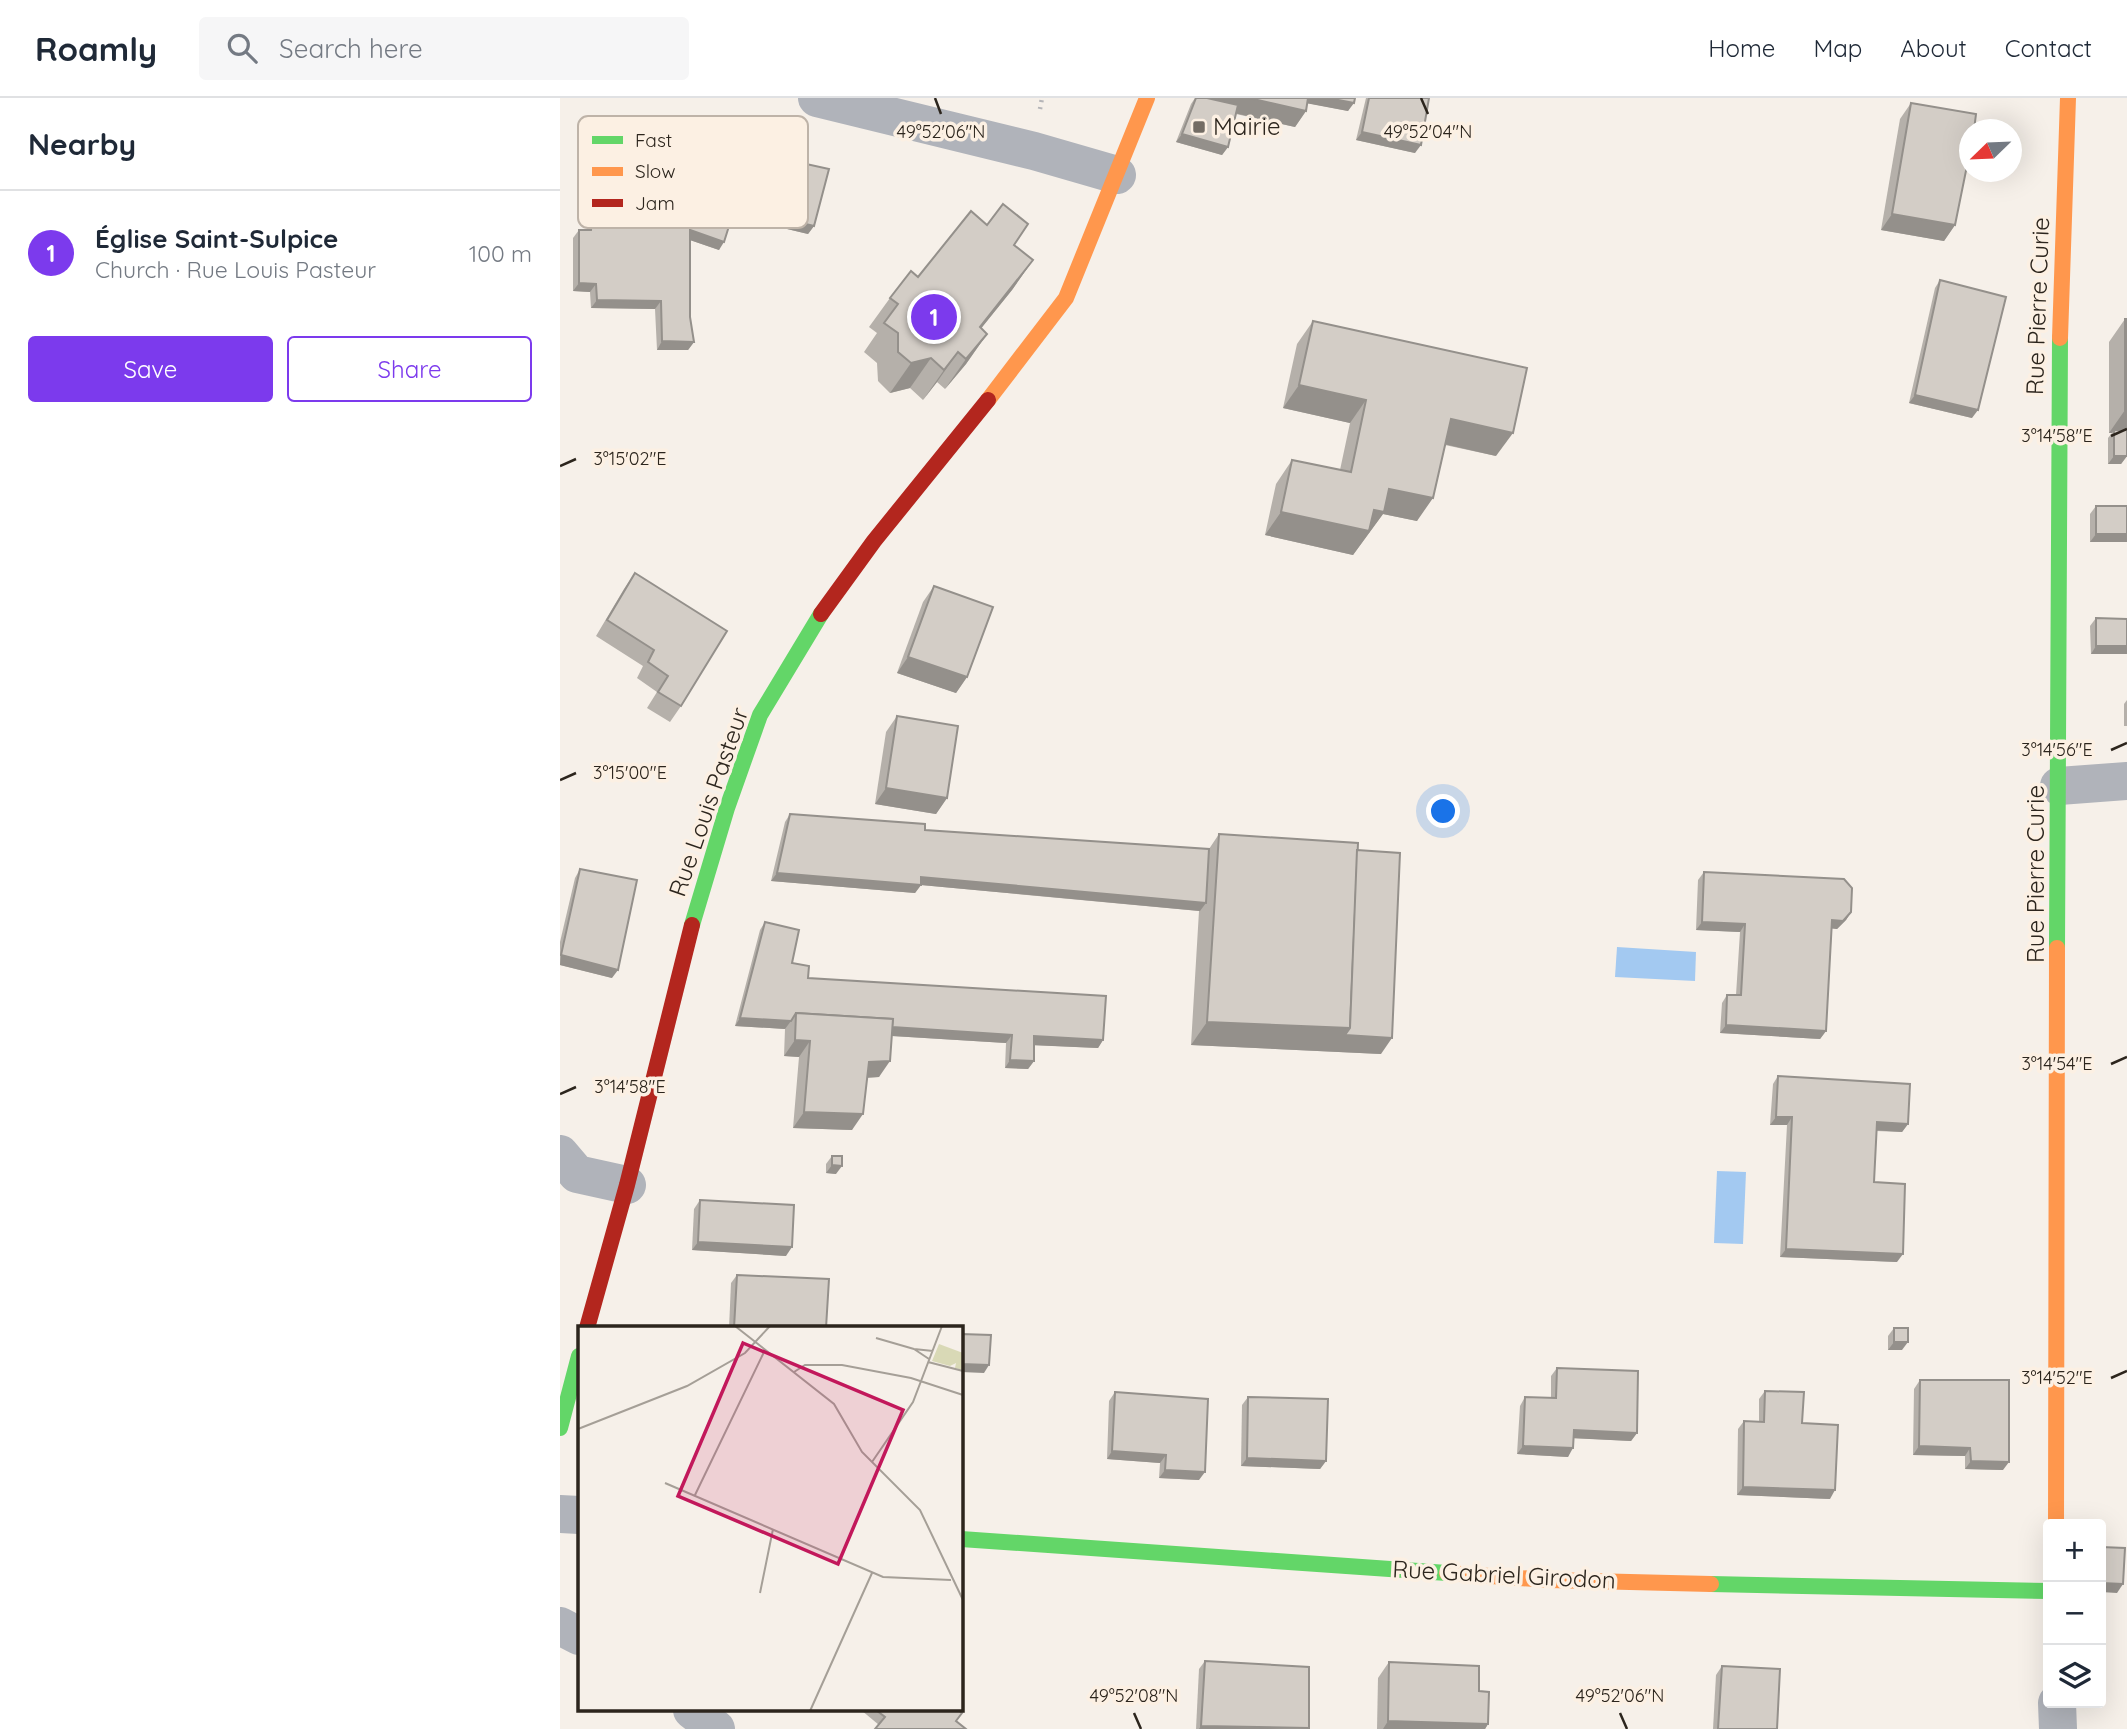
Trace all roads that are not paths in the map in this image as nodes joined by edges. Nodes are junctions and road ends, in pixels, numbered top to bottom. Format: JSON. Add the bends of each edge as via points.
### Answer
{"nodes":[{"id":1,"x":817,"y":98,"type":"edge"},
{"id":2,"x":1147,"y":98,"type":"edge"},
{"id":3,"x":2068,"y":98,"type":"edge"},
{"id":4,"x":1117,"y":176,"type":"junction"},
{"id":5,"x":2127,"y":782,"type":"edge"},
{"id":6,"x":2059,"y":786,"type":"junction"},
{"id":7,"x":560,"y":1154,"type":"edge"},
{"id":8,"x":627,"y":1185,"type":"junction"},
{"id":9,"x":588,"y":1326,"type":"edge"},
{"id":10,"x":578,"y":1360,"type":"edge"},
{"id":11,"x":560,"y":1428,"type":"edge"},
{"id":12,"x":560,"y":1514,"type":"edge"},
{"id":13,"x":578,"y":1515,"type":"edge"},
{"id":14,"x":2056,"y":1519,"type":"edge"},
{"id":15,"x":962,"y":1539,"type":"edge"},
{"id":16,"x":2043,"y":1591,"type":"edge"},
{"id":17,"x":560,"y":1626,"type":"edge"},
{"id":18,"x":578,"y":1635,"type":"edge"},
{"id":19,"x":2057,"y":1708,"type":"edge"},
{"id":20,"x":695,"y":1712,"type":"edge"},
{"id":21,"x":716,"y":1729,"type":"edge"},
{"id":22,"x":2058,"y":1729,"type":"edge"}],
"edges":[{"from":1,"to":4,"type":"street"},
{"from":2,"to":4,"type":"street","name":"Rue Louis Pasteur"},
{"from":3,"to":6,"type":"street","name":"Rue Pierre Curie","via":[[2058,401]]},
{"from":4,"to":8,"type":"street","name":"Rue Louis Pasteur","via":[[1066,298],[956,443],[874,541],[807,633],[760,715],[681,958]]},
{"from":5,"to":6,"type":"street"},
{"from":6,"to":14,"type":"street","name":"Rue Pierre Curie"},
{"from":7,"to":8,"type":"street","via":[[577,1174]]},
{"from":8,"to":9,"type":"street","name":"Rue Louis Pasteur"},
{"from":10,"to":11,"type":"street"},
{"from":12,"to":13,"type":"street"},
{"from":15,"to":16,"type":"street","name":"Rue Gabriel Girodon","via":[[1549,1580]]},
{"from":17,"to":18,"type":"street"},
{"from":19,"to":22,"type":"street"},
{"from":20,"to":21,"type":"street"}]}
